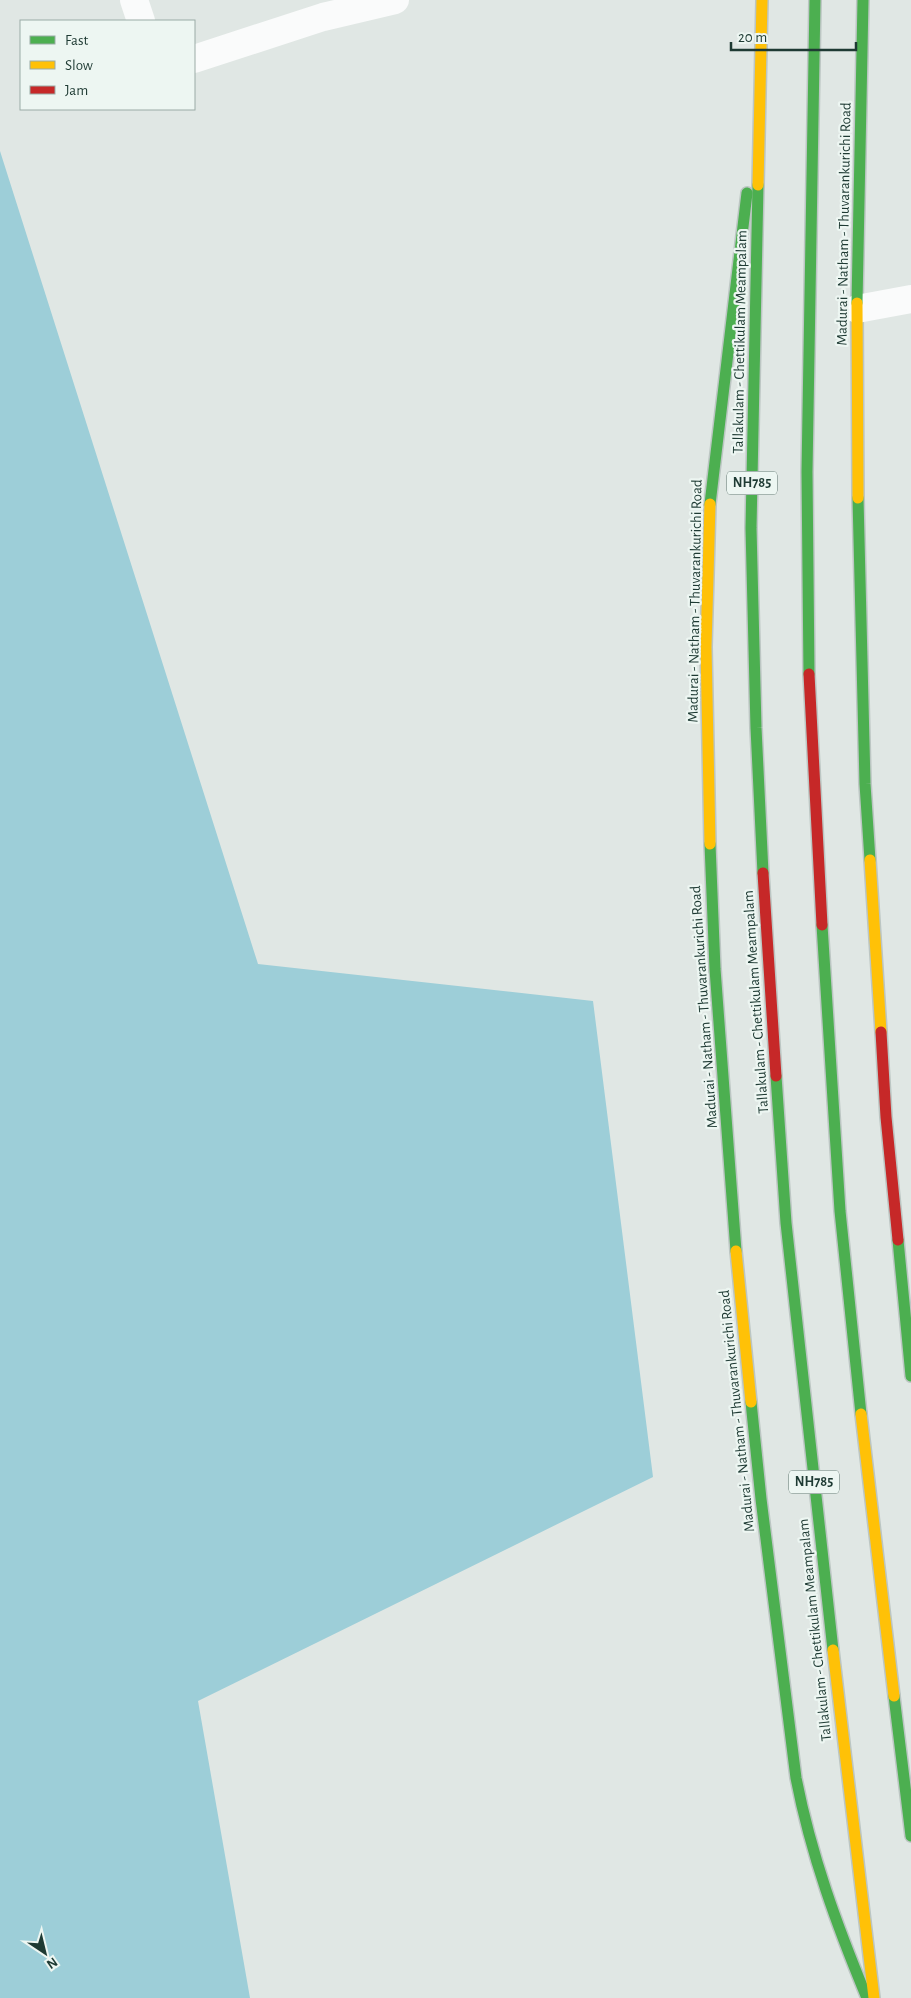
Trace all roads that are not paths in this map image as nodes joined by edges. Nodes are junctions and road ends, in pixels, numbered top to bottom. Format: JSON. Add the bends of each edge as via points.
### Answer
{"nodes":[{"id":1,"x":134,"y":0,"type":"edge"},
{"id":2,"x":395,"y":0,"type":"edge"},
{"id":3,"x":756,"y":0,"type":"edge"},
{"id":4,"x":762,"y":0,"type":"edge"},
{"id":5,"x":815,"y":0,"type":"edge"},
{"id":6,"x":863,"y":0,"type":"edge"},
{"id":7,"x":322,"y":8,"type":"edge"},
{"id":8,"x":141,"y":20,"type":"edge"},
{"id":9,"x":195,"y":59,"type":"edge"},
{"id":10,"x":911,"y":299,"type":"edge"},
{"id":11,"x":857,"y":309,"type":"junction"},
{"id":12,"x":910,"y":1362,"type":"edge"},
{"id":13,"x":911,"y":1836,"type":"edge"},
{"id":14,"x":867,"y":1998,"type":"edge"},
{"id":15,"x":874,"y":1998,"type":"edge"}],
"edges":[{"from":1,"to":8,"type":"street"},
{"from":2,"to":7,"type":"street"},
{"from":3,"to":14,"type":"main road","name":"Madurai - Natham - Thuvarankurichi Road","via":[[743,238],[709,513],[707,764],[715,969],[740,1299],[796,1778],[802,1816],[828,1902]]},
{"from":4,"to":15,"type":"main road","name":"Tallakulam - Chettikulam Meampalam","number":"NH785","via":[[751,528],[756,728],[768,966],[786,1223],[840,1721]]},
{"from":5,"to":13,"type":"main road","via":[[807,472],[808,650],[823,963],[840,1211],[870,1502]]},
{"from":6,"to":11,"type":"main road","name":"Madurai - Natham - Thuvarankurichi Road"},
{"from":7,"to":9,"type":"street"},
{"from":10,"to":11,"type":"street"},
{"from":11,"to":12,"type":"main road","name":"Madurai - Natham - Thuvarankurichi Road","via":[[865,784],[886,1117]]}]}
